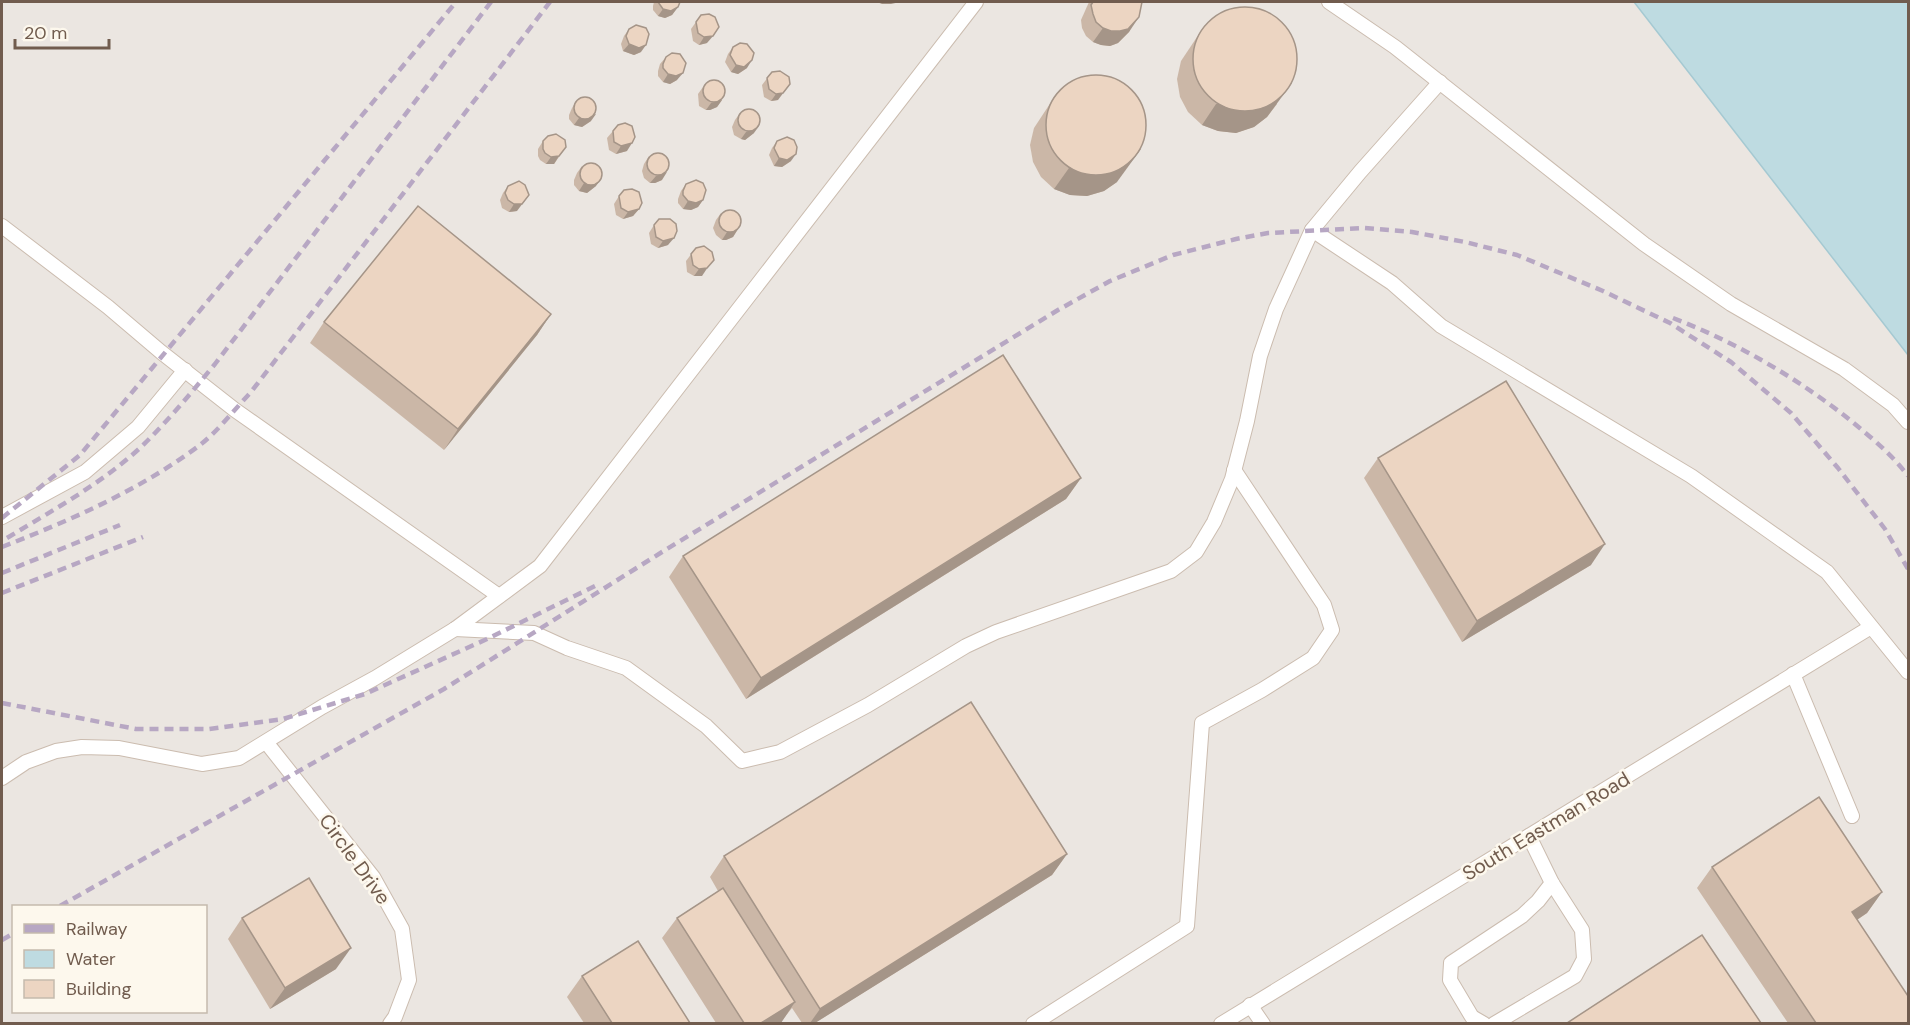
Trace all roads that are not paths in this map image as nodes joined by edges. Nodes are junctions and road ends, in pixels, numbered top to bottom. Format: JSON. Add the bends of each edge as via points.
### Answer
{"nodes":[{"id":1,"x":976,"y":2,"type":"edge"},
{"id":2,"x":1329,"y":2,"type":"edge"},
{"id":3,"x":1440,"y":82,"type":"junction"},
{"id":4,"x":2,"y":226,"type":"edge"},
{"id":5,"x":1312,"y":230,"type":"junction"},
{"id":6,"x":185,"y":370,"type":"junction"},
{"id":7,"x":1908,"y":422,"type":"edge"},
{"id":8,"x":1234,"y":470,"type":"junction"},
{"id":9,"x":2,"y":517,"type":"edge"},
{"id":10,"x":499,"y":596,"type":"junction"},
{"id":11,"x":1871,"y":627,"type":"junction"},
{"id":12,"x":455,"y":629,"type":"junction"},
{"id":13,"x":1908,"y":672,"type":"edge"},
{"id":14,"x":1793,"y":674,"type":"junction"},
{"id":15,"x":266,"y":742,"type":"junction"},
{"id":16,"x":2,"y":778,"type":"edge"},
{"id":17,"x":1852,"y":816,"type":"dead end"},
{"id":18,"x":1529,"y":836,"type":"junction"},
{"id":19,"x":1552,"y":883,"type":"junction"},
{"id":20,"x":1250,"y":1005,"type":"junction"},
{"id":21,"x":390,"y":1023,"type":"edge"},
{"id":22,"x":1033,"y":1023,"type":"edge"},
{"id":23,"x":1221,"y":1023,"type":"edge"},
{"id":24,"x":1263,"y":1023,"type":"edge"},
{"id":25,"x":1484,"y":1023,"type":"edge"},
{"id":26,"x":1494,"y":1023,"type":"edge"}],
"edges":[{"from":1,"to":10,"type":"lane","via":[[540,566]]},
{"from":2,"to":3,"type":"lane"},
{"from":3,"to":5,"type":"lane"},
{"from":3,"to":7,"type":"lane","via":[[1644,244],[1731,304],[1844,369],[1893,405]]},
{"from":4,"to":6,"type":"lane"},
{"from":5,"to":8,"type":"lane","via":[[1276,309],[1260,356]]},
{"from":5,"to":11,"type":"lane","via":[[1392,283],[1441,326],[1691,476],[1766,527],[1827,572]]},
{"from":6,"to":9,"type":"lane","via":[[138,427],[85,472]]},
{"from":6,"to":10,"type":"lane","via":[[235,410]]},
{"from":8,"to":12,"type":"lane","via":[[1214,522],[1196,552],[1171,571],[996,632],[780,752],[742,761],[706,726],[626,668],[534,633]]},
{"from":8,"to":22,"type":"lane","via":[[1324,605],[1332,630],[1313,658],[1202,723],[1187,926]]},
{"from":10,"to":12,"type":"lane"},
{"from":11,"to":13,"type":"lane"},
{"from":11,"to":14,"type":"lane","name":"South Eastman Road"},
{"from":12,"to":15,"type":"lane"},
{"from":14,"to":17,"type":"lane"},
{"from":14,"to":18,"type":"lane","name":"South Eastman Road"},
{"from":15,"to":16,"type":"lane","via":[[239,758],[202,764],[119,747],[82,747],[26,762]]},
{"from":15,"to":21,"type":"lane","name":"Circle Drive","via":[[373,877],[402,929],[409,980]]},
{"from":18,"to":19,"type":"lane"},
{"from":18,"to":20,"type":"lane","name":"South Eastman Road"},
{"from":19,"to":25,"type":"lane","via":[[1522,916],[1451,963],[1450,980],[1472,1017]]},
{"from":19,"to":26,"type":"lane","via":[[1582,930],[1584,959],[1575,976]]},
{"from":20,"to":23,"type":"lane","name":"South Eastman Road"},
{"from":20,"to":24,"type":"lane"}]}
